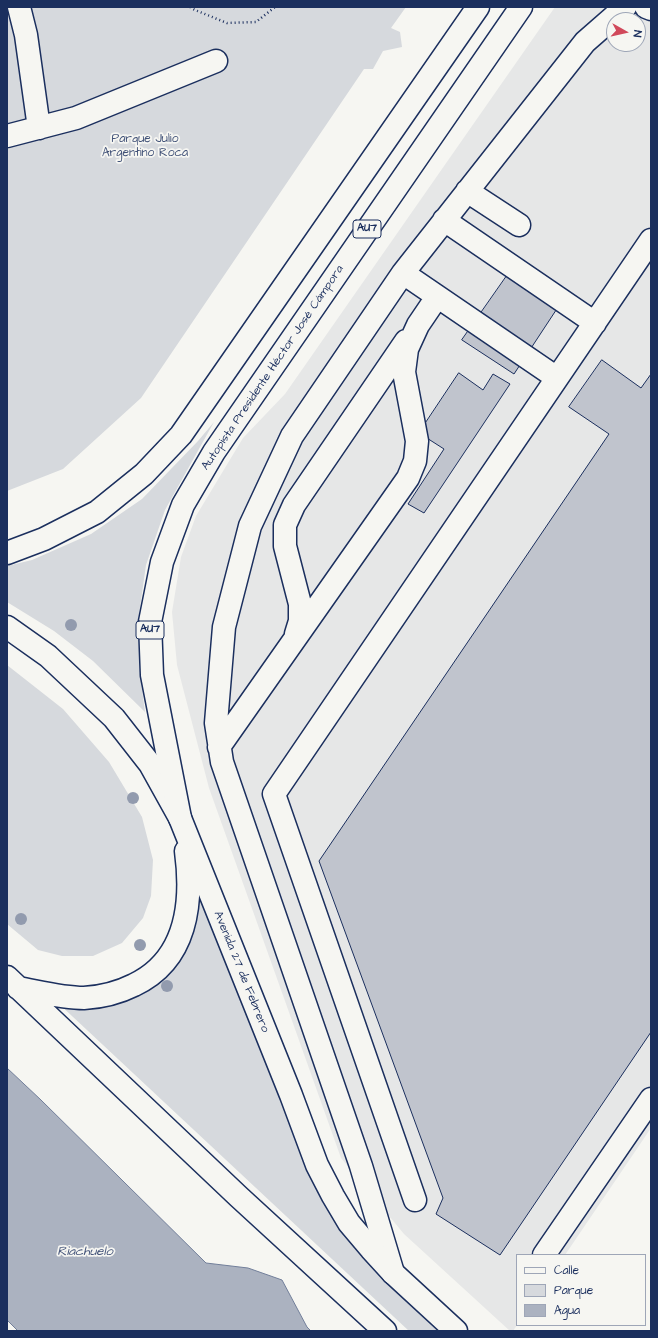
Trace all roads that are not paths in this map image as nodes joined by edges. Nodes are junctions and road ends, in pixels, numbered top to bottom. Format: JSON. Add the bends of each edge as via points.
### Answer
{"nodes":[{"id":1,"x":19,"y":7,"type":"edge"},
{"id":2,"x":478,"y":7,"type":"edge"},
{"id":3,"x":521,"y":7,"type":"edge"},
{"id":4,"x":624,"y":7,"type":"edge"},
{"id":5,"x":646,"y":7,"type":"edge"},
{"id":6,"x":651,"y":10,"type":"edge"},
{"id":7,"x":216,"y":61,"type":"dead end"},
{"id":8,"x":40,"y":128,"type":"junction"},
{"id":9,"x":7,"y":136,"type":"edge"},
{"id":10,"x":467,"y":191,"type":"junction"},
{"id":11,"x":444,"y":220,"type":"junction"},
{"id":12,"x":519,"y":225,"type":"dead end"},
{"id":13,"x":651,"y":240,"type":"edge"},
{"id":14,"x":402,"y":274,"type":"junction"},
{"id":15,"x":437,"y":297,"type":"junction"},
{"id":16,"x":595,"y":322,"type":"junction"},
{"id":17,"x":418,"y":325,"type":"junction"},
{"id":18,"x":557,"y":378,"type":"junction"},
{"id":19,"x":7,"y":553,"type":"edge"},
{"id":20,"x":7,"y":627,"type":"edge"},
{"id":21,"x":293,"y":642,"type":"junction"},
{"id":22,"x":219,"y":747,"type":"junction"},
{"id":23,"x":180,"y":818,"type":"junction"},
{"id":24,"x":12,"y":982,"type":"edge"},
{"id":25,"x":651,"y":1099,"type":"edge"},
{"id":26,"x":415,"y":1200,"type":"dead end"},
{"id":27,"x":545,"y":1254,"type":"edge"},
{"id":28,"x":393,"y":1273,"type":"junction"},
{"id":29,"x":385,"y":1331,"type":"edge"},
{"id":30,"x":456,"y":1331,"type":"edge"}],
"edges":[{"from":1,"to":8,"type":"main road","via":[[26,35]]},
{"from":2,"to":19,"type":"main road","via":[[181,435],[144,474],[97,512],[44,539]]},
{"from":3,"to":23,"type":"main road","name":"Autopista Presidente Héctor José Cámpora","number":"AU7","via":[[214,452],[183,505],[162,562],[150,622],[152,675]]},
{"from":4,"to":10,"type":"main road","via":[[585,42]]},
{"from":5,"to":6,"type":"main road"},
{"from":7,"to":8,"type":"main road","via":[[76,118]]},
{"from":8,"to":9,"type":"main road"},
{"from":10,"to":11,"type":"main road"},
{"from":10,"to":12,"type":"main road"},
{"from":11,"to":14,"type":"main road"},
{"from":11,"to":16,"type":"main road"},
{"from":13,"to":16,"type":"main road"},
{"from":14,"to":15,"type":"main road"},
{"from":14,"to":22,"type":"main road","via":[[292,436],[250,526],[224,627],[216,723]]},
{"from":15,"to":17,"type":"main road"},
{"from":15,"to":18,"type":"main road"},
{"from":16,"to":18,"type":"main road"},
{"from":17,"to":21,"type":"main road","via":[[407,349],[404,372],[417,440],[415,461],[408,478]]},
{"from":17,"to":21,"type":"main road","via":[[294,505],[285,525],[284,546],[300,604],[300,621]]},
{"from":18,"to":26,"type":"main road","via":[[274,794]]},
{"from":20,"to":23,"type":"main road","name":"Avenida 27 de Febrero","via":[[48,656],[114,718],[150,764]]},
{"from":21,"to":22,"type":"main road"},
{"from":22,"to":28,"type":"main road","via":[[361,1166]]},
{"from":23,"to":24,"type":"main road","via":[[189,873],[187,908],[177,944],[165,963],[139,983],[104,995],[71,998]]},
{"from":23,"to":28,"type":"main road","name":"Avenida 27 de Febrero","via":[[317,1165],[349,1223]]},
{"from":24,"to":29,"type":"main road"},
{"from":25,"to":27,"type":"main road"},
{"from":28,"to":30,"type":"main road","name":"Avenida 27 de Febrero"}]}
